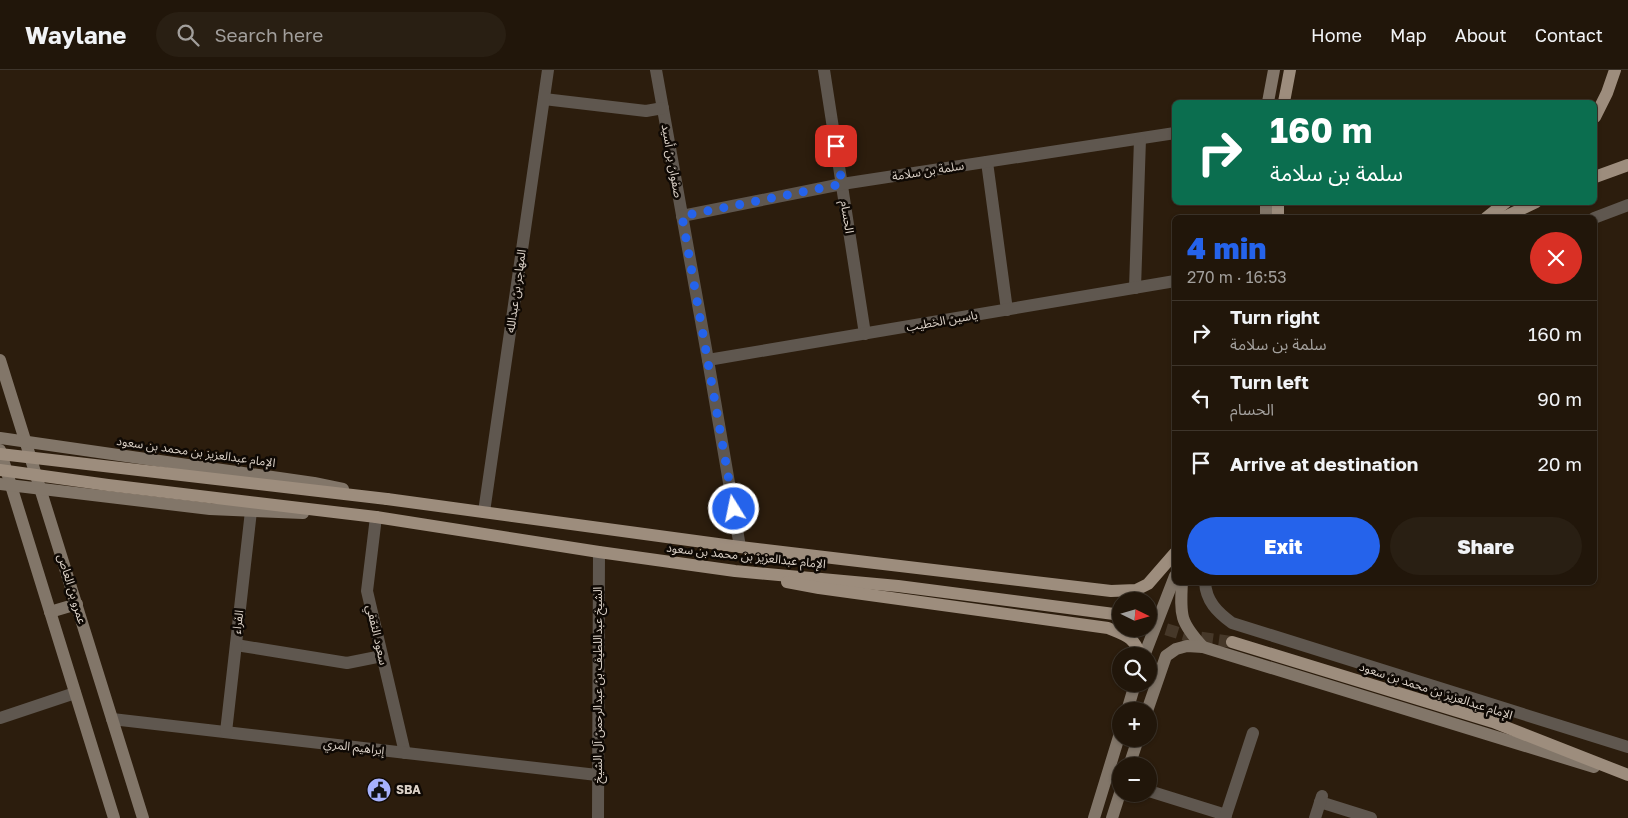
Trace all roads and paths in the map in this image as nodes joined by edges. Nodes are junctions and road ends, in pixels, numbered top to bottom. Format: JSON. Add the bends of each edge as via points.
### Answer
{"nodes":[{"id":1,"x":548,"y":70,"type":"edge"},
{"id":2,"x":656,"y":70,"type":"edge"},
{"id":3,"x":824,"y":70,"type":"edge"},
{"id":4,"x":1274,"y":70,"type":"edge"},
{"id":5,"x":1290,"y":70,"type":"edge"},
{"id":6,"x":1615,"y":70,"type":"edge"},
{"id":7,"x":544,"y":99,"type":"junction"},
{"id":8,"x":1268,"y":100,"type":"edge"},
{"id":9,"x":1284,"y":100,"type":"edge"},
{"id":10,"x":663,"y":108,"type":"junction"},
{"id":11,"x":1597,"y":113,"type":"edge"},
{"id":12,"x":1172,"y":134,"type":"edge"},
{"id":13,"x":1140,"y":139,"type":"junction"},
{"id":14,"x":987,"y":162,"type":"junction"},
{"id":15,"x":1628,"y":165,"type":"edge"},
{"id":16,"x":1597,"y":176,"type":"edge"},
{"id":17,"x":842,"y":184,"type":"junction"},
{"id":18,"x":1502,"y":205,"type":"edge"},
{"id":19,"x":1530,"y":205,"type":"edge"},
{"id":20,"x":1628,"y":205,"type":"edge"},
{"id":21,"x":1490,"y":215,"type":"edge"},
{"id":22,"x":1509,"y":215,"type":"edge"},
{"id":23,"x":682,"y":216,"type":"junction"},
{"id":24,"x":1597,"y":217,"type":"edge"},
{"id":25,"x":1172,"y":282,"type":"edge"},
{"id":26,"x":1135,"y":288,"type":"junction"},
{"id":27,"x":1007,"y":310,"type":"junction"},
{"id":28,"x":865,"y":334,"type":"junction"},
{"id":29,"x":0,"y":360,"type":"edge"},
{"id":30,"x":708,"y":360,"type":"junction"},
{"id":31,"x":0,"y":438,"type":"edge"},
{"id":32,"x":26,"y":442,"type":"junction"},
{"id":33,"x":0,"y":452,"type":"edge"},
{"id":34,"x":0,"y":470,"type":"edge"},
{"id":35,"x":6,"y":485,"type":"edge"},
{"id":36,"x":40,"y":490,"type":"junction"},
{"id":37,"x":387,"y":499,"type":"junction"},
{"id":38,"x":251,"y":511,"type":"junction"},
{"id":39,"x":484,"y":512,"type":"junction"},
{"id":40,"x":376,"y":516,"type":"junction"},
{"id":41,"x":740,"y":547,"type":"junction"},
{"id":42,"x":599,"y":552,"type":"junction"},
{"id":43,"x":1172,"y":556,"type":"edge"},
{"id":44,"x":735,"y":571,"type":"junction"},
{"id":45,"x":1172,"y":584,"type":"edge"},
{"id":46,"x":1182,"y":585,"type":"edge"},
{"id":47,"x":1206,"y":585,"type":"edge"},
{"id":48,"x":77,"y":604,"type":"junction"},
{"id":49,"x":50,"y":612,"type":"junction"},
{"id":50,"x":1112,"y":614,"type":"edge"},
{"id":51,"x":1232,"y":642,"type":"tunnel mouth"},
{"id":52,"x":236,"y":644,"type":"junction"},
{"id":53,"x":1138,"y":647,"type":"edge"},
{"id":54,"x":1147,"y":647,"type":"edge"},
{"id":55,"x":1203,"y":647,"type":"junction"},
{"id":56,"x":382,"y":656,"type":"junction"},
{"id":57,"x":75,"y":693,"type":"junction"},
{"id":58,"x":1150,"y":702,"type":"edge"},
{"id":59,"x":0,"y":718,"type":"edge"},
{"id":60,"x":112,"y":719,"type":"junction"},
{"id":61,"x":226,"y":732,"type":"junction"},
{"id":62,"x":1253,"y":733,"type":"dead end"},
{"id":63,"x":1116,"y":747,"type":"edge"},
{"id":64,"x":1628,"y":748,"type":"edge"},
{"id":65,"x":404,"y":753,"type":"junction"},
{"id":66,"x":597,"y":775,"type":"junction"},
{"id":67,"x":1628,"y":776,"type":"edge"},
{"id":68,"x":1157,"y":794,"type":"edge"},
{"id":69,"x":1117,"y":802,"type":"edge"},
{"id":70,"x":1226,"y":816,"type":"edge"},
{"id":71,"x":114,"y":818,"type":"edge"},
{"id":72,"x":143,"y":818,"type":"edge"},
{"id":73,"x":598,"y":818,"type":"edge"},
{"id":74,"x":1094,"y":818,"type":"edge"},
{"id":75,"x":1112,"y":818,"type":"edge"},
{"id":76,"x":1315,"y":818,"type":"edge"},
{"id":77,"x":1371,"y":818,"type":"edge"}],
"edges":[{"from":1,"to":7,"type":"street","name":"المهاجر بن عبدالله"},
{"from":2,"to":10,"type":"street","name":"صفوان بن أسيد"},
{"from":3,"to":17,"type":"street","name":"الحسام"},
{"from":4,"to":8,"type":"main road"},
{"from":5,"to":9,"type":"main road"},
{"from":6,"to":11,"type":"main road"},
{"from":7,"to":10,"type":"street","via":[[646,111]]},
{"from":7,"to":39,"type":"street","name":"المهاجر بن عبدالله"},
{"from":10,"to":23,"type":"street","name":"صفوان بن أسيد"},
{"from":12,"to":13,"type":"street","name":"سلمة بن سلامة"},
{"from":13,"to":14,"type":"street","name":"سلمة بن سلامة"},
{"from":13,"to":26,"type":"street"},
{"from":14,"to":17,"type":"street","name":"سلمة بن سلامة"},
{"from":14,"to":27,"type":"street"},
{"from":15,"to":16,"type":"main road"},
{"from":17,"to":23,"type":"street","name":"سلمة بن سلامة"},
{"from":17,"to":28,"type":"street","name":"الحسام"},
{"from":18,"to":21,"type":"main road"},
{"from":19,"to":22,"type":"main road"},
{"from":20,"to":24,"type":"street"},
{"from":23,"to":30,"type":"street","name":"صفوان بن أسيد"},
{"from":25,"to":26,"type":"street","name":"ياسين الخطيب"},
{"from":26,"to":27,"type":"street","name":"ياسين الخطيب"},
{"from":27,"to":28,"type":"street","name":"ياسين الخطيب"},
{"from":28,"to":30,"type":"street","name":"ياسين الخطيب"},
{"from":29,"to":32,"type":"main road","name":"عمرو بن العاص"},
{"from":30,"to":41,"type":"street","name":"صفوان بن أسيد"},
{"from":31,"to":32,"type":"main road","name":"الإمام عبدالعزيز بن محمد بن سعود"},
{"from":32,"to":36,"type":"main road","name":"عمرو بن العاص"},
{"from":32,"to":37,"type":"main road","name":"الإمام عبدالعزيز بن محمد بن سعود","via":[[314,483]]},
{"from":33,"to":35,"type":"main road"},
{"from":33,"to":37,"type":"main road","name":"الإمام عبدالعزيز بن محمد بن سعود","bridge":true},
{"from":34,"to":40,"type":"main road","name":"الإمام عبدالعزيز بن محمد بن سعود","bridge":true},
{"from":35,"to":36,"type":"main road","name":"الإمام عبدالعزيز بن محمد بن سعود"},
{"from":35,"to":49,"type":"main road"},
{"from":36,"to":38,"type":"main road","name":"الإمام عبدالعزيز بن محمد بن سعود"},
{"from":36,"to":48,"type":"main road","name":"عمرو بن العاص"},
{"from":37,"to":39,"type":"main road","name":"الإمام عبدالعزيز بن محمد بن سعود"},
{"from":38,"to":40,"type":"main road","name":"الإمام عبدالعزيز بن محمد بن سعود"},
{"from":38,"to":52,"type":"street","name":"الفراء"},
{"from":39,"to":41,"type":"main road","name":"الإمام عبدالعزيز بن محمد بن سعود"},
{"from":40,"to":42,"type":"main road","name":"الإمام عبدالعزيز بن محمد بن سعود"},
{"from":40,"to":56,"type":"street","name":"سعود الثقفي","via":[[367,591]]},
{"from":41,"to":43,"type":"main road","name":"الإمام عبدالعزيز بن محمد بن سعود","via":[[1111,591],[1136,590],[1148,584]]},
{"from":42,"to":44,"type":"main road","name":"الإمام عبدالعزيز بن محمد بن سعود"},
{"from":42,"to":66,"type":"street","name":"الشيخ عبداللطيف بن عبدالرحمن آل الشيخ"},
{"from":44,"to":50,"type":"main road","name":"الإمام عبدالعزيز بن محمد بن سعود","via":[[898,586]]},
{"from":44,"to":53,"type":"main road","via":[[819,588],[1108,628],[1124,634]]},
{"from":45,"to":54,"type":"main road"},
{"from":46,"to":55,"type":"main road","via":[[1183,619],[1188,631]]},
{"from":47,"to":64,"type":"street","via":[[1208,600],[1232,624]]},
{"from":48,"to":49,"type":"main road"},
{"from":48,"to":60,"type":"main road","name":"عمرو بن العاص"},
{"from":49,"to":57,"type":"main road"},
{"from":51,"to":67,"type":"main road","name":"الإمام عبدالعزيز بن محمد بن سعود","via":[[1492,722]]},
{"from":52,"to":56,"type":"street","via":[[347,663]]},
{"from":52,"to":61,"type":"street","name":"الفراء"},
{"from":55,"to":58,"type":"main road","via":[[1176,648],[1166,656]]},
{"from":55,"to":67,"type":"main road"},
{"from":56,"to":65,"type":"street","name":"سعود الثقفي"},
{"from":57,"to":59,"type":"street"},
{"from":57,"to":71,"type":"main road"},
{"from":60,"to":61,"type":"street","name":"إبراهيم المري"},
{"from":60,"to":72,"type":"main road","name":"عمرو بن العاص"},
{"from":61,"to":65,"type":"street","name":"إبراهيم المري"},
{"from":62,"to":70,"type":"street"},
{"from":63,"to":74,"type":"main road"},
{"from":65,"to":66,"type":"street","name":"إبراهيم المري"},
{"from":66,"to":73,"type":"street","name":"الشيخ عبداللطيف بن عبدالرحمن آل الشيخ"},
{"from":68,"to":70,"type":"street"},
{"from":69,"to":75,"type":"main road"},
{"from":76,"to":77,"type":"street","via":[[1321,799]]}]}
